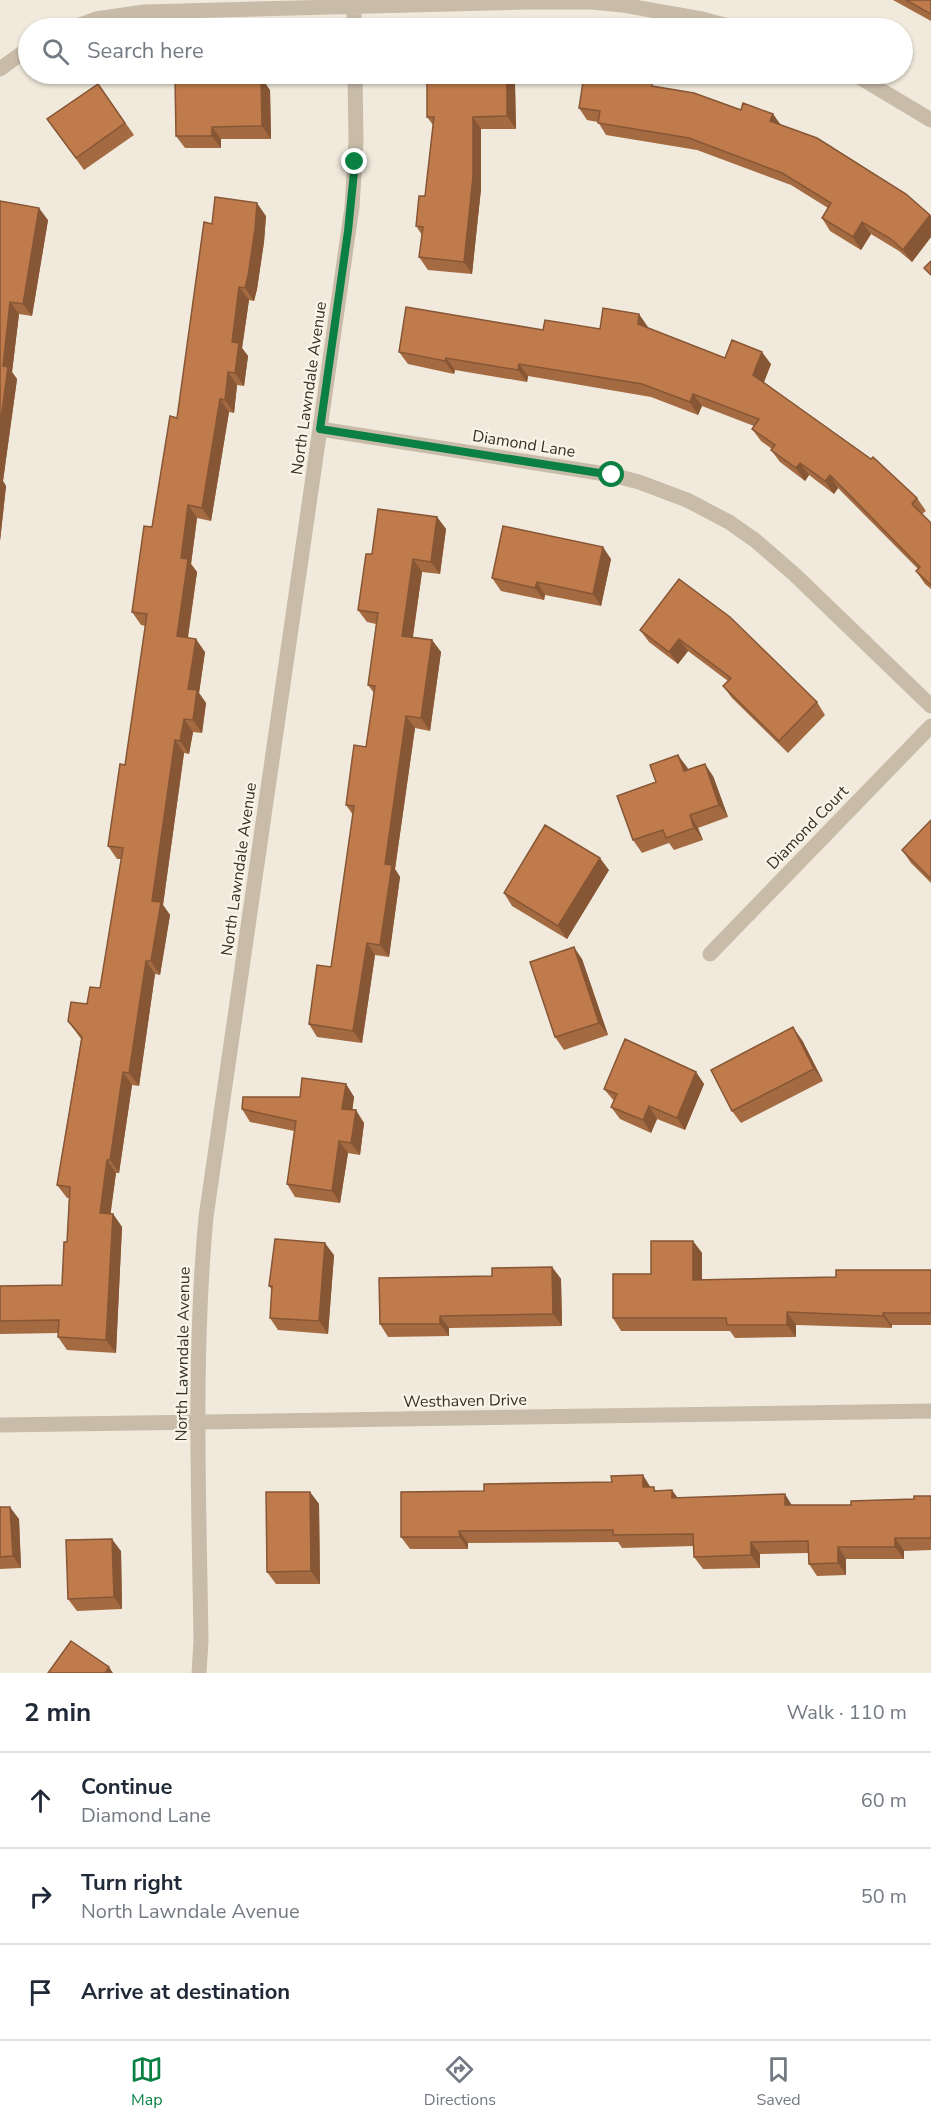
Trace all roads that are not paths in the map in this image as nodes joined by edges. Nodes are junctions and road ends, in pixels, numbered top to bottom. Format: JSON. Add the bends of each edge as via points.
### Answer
{"nodes":[{"id":1,"x":354,"y":3,"type":"edge"},
{"id":2,"x":103,"y":18,"type":"edge"},
{"id":3,"x":695,"y":18,"type":"edge"},
{"id":4,"x":18,"y":56,"type":"edge"},
{"id":5,"x":0,"y":69,"type":"edge"},
{"id":6,"x":355,"y":84,"type":"edge"},
{"id":7,"x":871,"y":84,"type":"edge"},
{"id":8,"x":931,"y":120,"type":"edge"},
{"id":9,"x":320,"y":429,"type":"junction"},
{"id":10,"x":931,"y":706,"type":"edge"},
{"id":11,"x":931,"y":726,"type":"edge"},
{"id":12,"x":710,"y":954,"type":"dead end"},
{"id":13,"x":931,"y":1411,"type":"edge"},
{"id":14,"x":198,"y":1421,"type":"junction"},
{"id":15,"x":0,"y":1425,"type":"edge"},
{"id":16,"x":199,"y":1673,"type":"edge"}],
"edges":[{"from":1,"to":2,"type":"street","via":[[144,12]]},
{"from":1,"to":3,"type":"street","via":[[591,2]]},
{"from":4,"to":5,"type":"street"},
{"from":6,"to":9,"type":"street","name":"North Lawndale Avenue","via":[[352,207]]},
{"from":7,"to":8,"type":"street"},
{"from":9,"to":10,"type":"street","name":"Diamond Lane","via":[[601,473],[687,500],[729,522],[769,552]]},
{"from":9,"to":14,"type":"street","name":"North Lawndale Avenue","via":[[206,1217],[199,1286]]},
{"from":11,"to":12,"type":"street","name":"Diamond Court"},
{"from":13,"to":14,"type":"street","name":"Westhaven Drive"},
{"from":14,"to":15,"type":"street","name":"Westhaven Drive"},
{"from":14,"to":16,"type":"street","name":"North Lawndale Avenue"}]}
